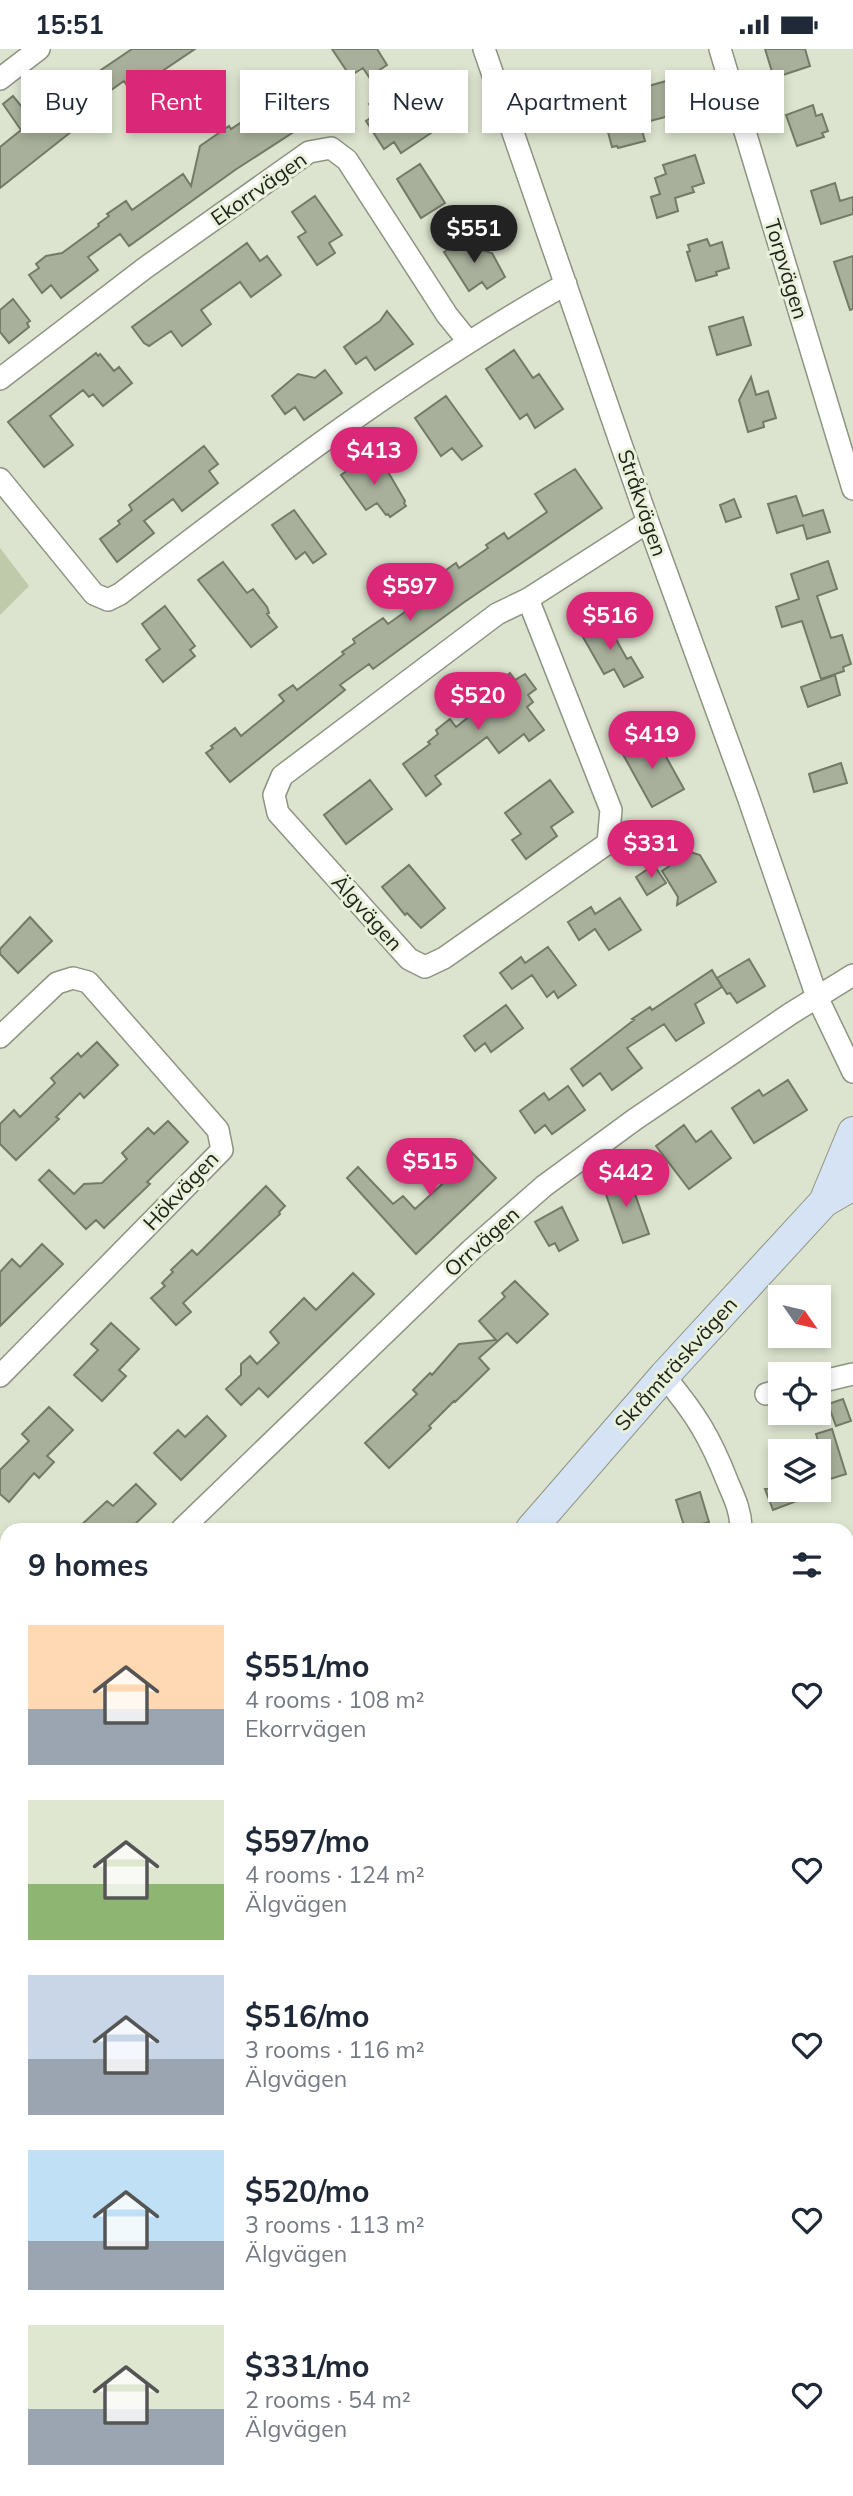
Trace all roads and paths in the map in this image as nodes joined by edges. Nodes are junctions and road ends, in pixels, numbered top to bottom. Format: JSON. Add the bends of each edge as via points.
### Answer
{"nodes":[{"id":1,"x":39,"y":49,"type":"edge"},
{"id":2,"x":484,"y":49,"type":"edge"},
{"id":3,"x":720,"y":49,"type":"edge"},
{"id":4,"x":0,"y":79,"type":"edge"},
{"id":5,"x":566,"y":284,"type":"junction"},
{"id":6,"x":468,"y":341,"type":"junction"},
{"id":7,"x":0,"y":379,"type":"edge"},
{"id":8,"x":0,"y":479,"type":"edge"},
{"id":9,"x":853,"y":489,"type":"edge"},
{"id":10,"x":648,"y":522,"type":"junction"},
{"id":11,"x":528,"y":599,"type":"junction"},
{"id":12,"x":853,"y":975,"type":"edge"},
{"id":13,"x":817,"y":997,"type":"junction"},
{"id":14,"x":834,"y":1033,"type":"junction"},
{"id":15,"x":0,"y":1037,"type":"edge"},
{"id":16,"x":853,"y":1045,"type":"edge"},
{"id":17,"x":853,"y":1072,"type":"edge"},
{"id":18,"x":853,"y":1132,"type":"edge"},
{"id":19,"x":853,"y":1185,"type":"edge"},
{"id":20,"x":824,"y":1202,"type":"junction"},
{"id":21,"x":853,"y":1374,"type":"edge"},
{"id":22,"x":0,"y":1376,"type":"edge"},
{"id":23,"x":664,"y":1376,"type":"junction"},
{"id":24,"x":831,"y":1379,"type":"edge"},
{"id":25,"x":188,"y":1523,"type":"edge"},
{"id":26,"x":536,"y":1523,"type":"edge"},
{"id":27,"x":741,"y":1523,"type":"edge"}],
"edges":[{"from":1,"to":4,"type":"street"},
{"from":2,"to":5,"type":"street","name":"Stråkvägen"},
{"from":3,"to":9,"type":"street","name":"Torpvägen"},
{"from":5,"to":6,"type":"street"},
{"from":5,"to":10,"type":"street","name":"Stråkvägen"},
{"from":6,"to":7,"type":"street","name":"Ekorrvägen","via":[[346,160],[331,148],[309,152],[145,268]]},
{"from":6,"to":8,"type":"street","via":[[284,467],[108,600],[94,594]]},
{"from":10,"to":11,"type":"street","name":"Älgvägen"},
{"from":10,"to":13,"type":"street","name":"Stråkvägen"},
{"from":11,"to":11,"type":"street","name":"Älgvägen","via":[[497,614],[282,776],[274,795],[278,813],[409,959],[425,967],[608,843],[611,810]]},
{"from":12,"to":13,"type":"street"},
{"from":13,"to":14,"type":"street","name":"Stråkvägen"},
{"from":13,"to":25,"type":"street","name":"Orrvägen","via":[[544,1186],[471,1250]]},
{"from":14,"to":16,"type":"street"},
{"from":14,"to":17,"type":"street","name":"Stråkvägen"},
{"from":15,"to":22,"type":"street","name":"Hökvägen","via":[[57,983],[73,978],[88,982],[218,1130],[222,1150]]},
{"from":18,"to":20,"type":"main road","name":"Skråmträskvägen"},
{"from":19,"to":20,"type":"main road","name":"Skråmträskvägen"},
{"from":20,"to":23,"type":"main road","name":"Skråmträskvägen"},
{"from":21,"to":24,"type":"street"},
{"from":23,"to":26,"type":"main road","name":"Skråmträskvägen"},
{"from":23,"to":27,"type":"street","via":[[691,1407],[713,1444]]}]}
